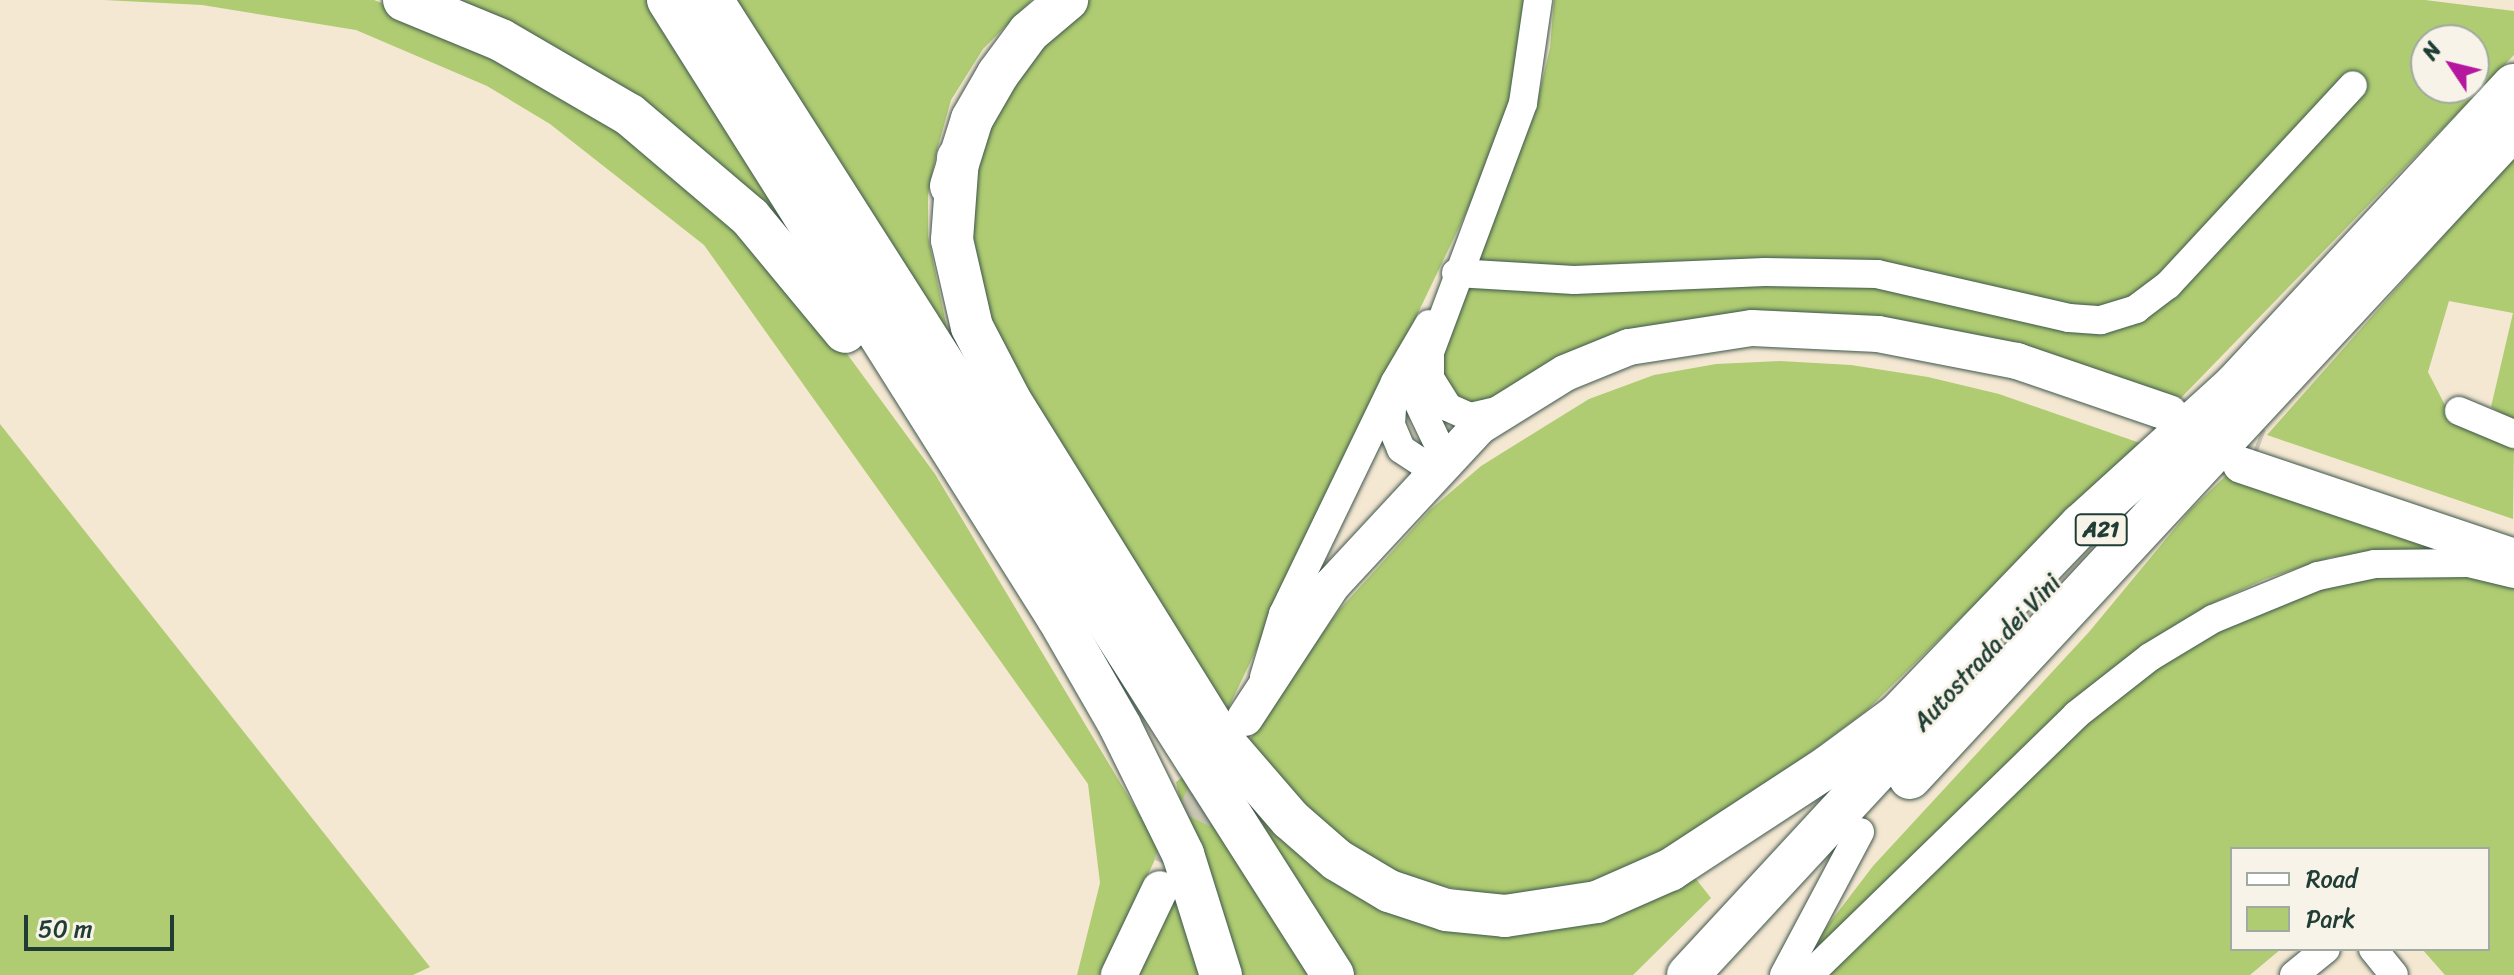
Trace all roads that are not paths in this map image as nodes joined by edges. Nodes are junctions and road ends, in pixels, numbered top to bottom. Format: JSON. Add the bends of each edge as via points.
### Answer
{"nodes":[{"id":1,"x":404,"y":0,"type":"edge"},
{"id":2,"x":668,"y":0,"type":"edge"},
{"id":3,"x":712,"y":0,"type":"edge"},
{"id":4,"x":1067,"y":0,"type":"edge"},
{"id":5,"x":1538,"y":0,"type":"edge"},
{"id":6,"x":2353,"y":85,"type":"dead end"},
{"id":7,"x":2514,"y":85,"type":"edge"},
{"id":8,"x":2514,"y":128,"type":"edge"},
{"id":9,"x":958,"y":158,"type":"junction"},
{"id":10,"x":1453,"y":281,"type":"junction"},
{"id":11,"x":1440,"y":316,"type":"junction"},
{"id":12,"x":1395,"y":382,"type":"junction"},
{"id":13,"x":2236,"y":384,"type":"junction"},
{"id":14,"x":1506,"y":409,"type":"junction"},
{"id":15,"x":2459,"y":411,"type":"dead end"},
{"id":16,"x":2514,"y":434,"type":"edge"},
{"id":17,"x":1439,"y":474,"type":"junction"},
{"id":18,"x":2514,"y":534,"type":"edge"},
{"id":19,"x":2514,"y":557,"type":"edge"},
{"id":20,"x":2514,"y":574,"type":"edge"},
{"id":21,"x":1152,"y":697,"type":"junction"},
{"id":22,"x":1253,"y":704,"type":"joint"},
{"id":23,"x":1120,"y":726,"type":"junction"},
{"id":24,"x":1860,"y":832,"type":"junction"},
{"id":25,"x":1160,"y":889,"type":"tunnel mouth"},
{"id":26,"x":2324,"y":951,"type":"edge"},
{"id":27,"x":2375,"y":951,"type":"edge"},
{"id":28,"x":1119,"y":975,"type":"edge"},
{"id":29,"x":1221,"y":975,"type":"edge"},
{"id":30,"x":1333,"y":975,"type":"edge"},
{"id":31,"x":1688,"y":975,"type":"edge"},
{"id":32,"x":1726,"y":975,"type":"edge"},
{"id":33,"x":1784,"y":975,"type":"edge"},
{"id":34,"x":1809,"y":975,"type":"edge"},
{"id":35,"x":2294,"y":975,"type":"edge"},
{"id":36,"x":2394,"y":975,"type":"edge"}],
"edges":[{"from":1,"to":23,"type":"highway","via":[[501,40],[596,92],[659,137],[750,217],[852,342],[1056,647]]},
{"from":2,"to":23,"type":"highway","via":[[1058,618]]},
{"from":3,"to":21,"type":"highway"},
{"from":4,"to":9,"type":"highway","via":[[1029,32],[998,74],[972,119]]},
{"from":5,"to":10,"type":"street","via":[[1523,103]]},
{"from":6,"to":10,"type":"street","via":[[2168,285],[2136,309],[2101,320],[2069,318],[1877,274]]},
{"from":7,"to":13,"type":"highway","name":"Autostrada dei Vini","number":"A21"},
{"from":8,"to":24,"type":"highway","name":"Autostrada dei Vini","number":"A21"},
{"from":9,"to":13,"type":"highway","via":[[952,240],[972,327],[1010,400],[1221,739],[1290,819],[1337,860],[1389,891],[1446,910],[1505,916],[1597,902],[1670,870],[1829,766],[1898,715],[2081,525]]},
{"from":9,"to":21,"type":"highway","via":[[944,238],[962,332],[1095,577]]},
{"from":10,"to":11,"type":"street"},
{"from":10,"to":12,"type":"street"},
{"from":11,"to":14,"type":"street","via":[[1429,365],[1440,399],[1470,417]]},
{"from":11,"to":17,"type":"street","via":[[1417,383],[1419,411],[1439,446]]},
{"from":12,"to":17,"type":"street","via":[[1395,437],[1410,457]]},
{"from":12,"to":22,"type":"street","via":[[1283,614]]},
{"from":13,"to":31,"type":"highway","name":"Autostrada dei Vini","number":"A21"},
{"from":14,"to":17,"type":"main road","via":[[1480,426]]},
{"from":14,"to":17,"type":"main road","via":[[1565,373],[1629,347],[1715,332],[1791,328],[1878,334],[1976,351],[2160,422],[1935,365],[1819,351],[1743,352],[1665,363],[1605,381]]},
{"from":15,"to":16,"type":"street"},
{"from":17,"to":22,"type":"main road","via":[[1332,585]]},
{"from":18,"to":19,"type":"main road","via":[[2250,456]]},
{"from":20,"to":34,"type":"street","via":[[2468,563],[2375,564],[2318,576],[2213,619],[2150,657],[2076,715]]},
{"from":21,"to":30,"type":"highway"},
{"from":23,"to":29,"type":"highway","via":[[1183,854]]},
{"from":24,"to":32,"type":"highway","name":"Autostrada dei Vini","number":"A21"},
{"from":24,"to":33,"type":"street"},
{"from":25,"to":28,"type":"main road"},
{"from":26,"to":35,"type":"street"},
{"from":27,"to":36,"type":"street"}]}
